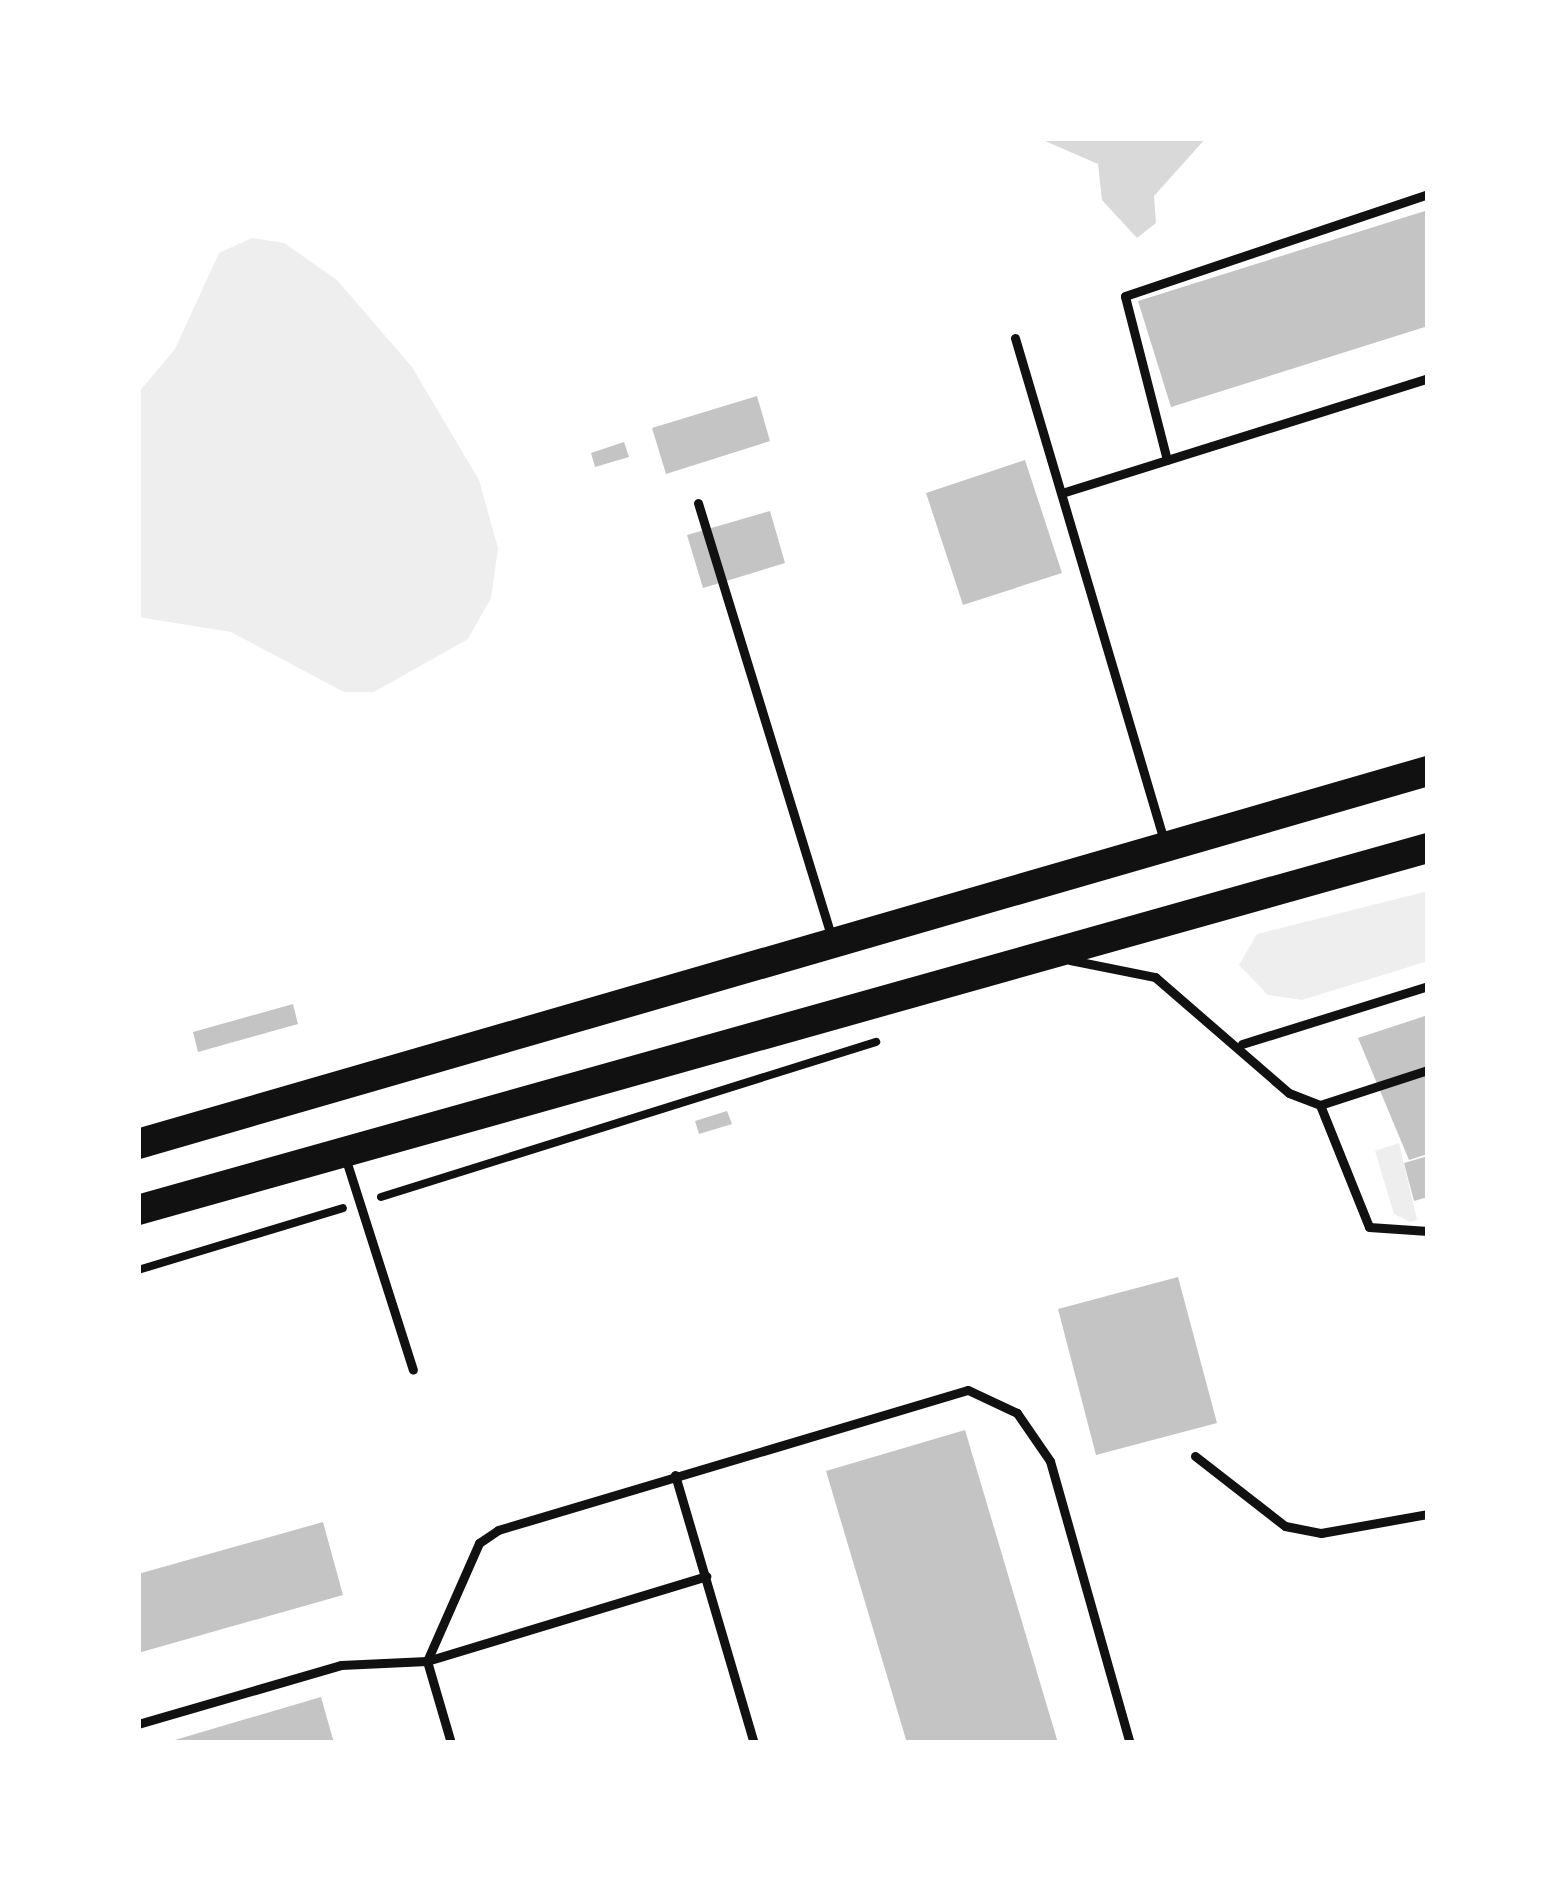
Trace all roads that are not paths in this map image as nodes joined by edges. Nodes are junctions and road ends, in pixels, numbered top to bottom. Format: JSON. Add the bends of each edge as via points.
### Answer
{"nodes":[{"id":1,"x":1428,"y":194,"type":"edge"},
{"id":2,"x":1015,"y":338,"type":"dead end"},
{"id":3,"x":1428,"y":378,"type":"edge"},
{"id":4,"x":1167,"y":460,"type":"junction"},
{"id":5,"x":1065,"y":492,"type":"junction"},
{"id":6,"x":698,"y":503,"type":"dead end"},
{"id":7,"x":1428,"y":771,"type":"edge"},
{"id":8,"x":1166,"y":846,"type":"junction"},
{"id":9,"x":1428,"y":848,"type":"edge"},
{"id":10,"x":833,"y":943,"type":"junction"},
{"id":11,"x":1023,"y":956,"type":"junction"},
{"id":12,"x":1428,"y":986,"type":"edge"},
{"id":13,"x":1242,"y":1044,"type":"junction"},
{"id":14,"x":1428,"y":1070,"type":"edge"},
{"id":15,"x":1320,"y":1105,"type":"junction"},
{"id":16,"x":138,"y":1144,"type":"edge"},
{"id":17,"x":343,"y":1149,"type":"junction"},
{"id":18,"x":138,"y":1210,"type":"edge"},
{"id":19,"x":1428,"y":1231,"type":"edge"},
{"id":20,"x":413,"y":1370,"type":"dead end"},
{"id":21,"x":1195,"y":1456,"type":"dead end"},
{"id":22,"x":675,"y":1475,"type":"junction"},
{"id":23,"x":1428,"y":1514,"type":"edge"},
{"id":24,"x":706,"y":1576,"type":"junction"},
{"id":25,"x":427,"y":1661,"type":"junction"},
{"id":26,"x":138,"y":1724,"type":"edge"},
{"id":27,"x":451,"y":1743,"type":"edge"},
{"id":28,"x":754,"y":1743,"type":"edge"},
{"id":29,"x":1130,"y":1743,"type":"edge"}],
"edges":[{"from":1,"to":4,"type":"lane","via":[[1125,296]]},
{"from":2,"to":5,"type":"lane"},
{"from":3,"to":4,"type":"lane"},
{"from":4,"to":5,"type":"lane"},
{"from":5,"to":8,"type":"lane"},
{"from":6,"to":10,"type":"lane"},
{"from":7,"to":8,"type":"main road"},
{"from":8,"to":10,"type":"main road"},
{"from":9,"to":11,"type":"main road"},
{"from":10,"to":16,"type":"main road"},
{"from":11,"to":13,"type":"lane","via":[[1155,977]]},
{"from":11,"to":17,"type":"main road"},
{"from":12,"to":13,"type":"lane"},
{"from":13,"to":15,"type":"lane","via":[[1288,1093]]},
{"from":14,"to":15,"type":"lane"},
{"from":15,"to":19,"type":"lane","via":[[1369,1227]]},
{"from":17,"to":18,"type":"main road"},
{"from":17,"to":20,"type":"lane"},
{"from":21,"to":23,"type":"lane","via":[[1285,1526],[1321,1533]]},
{"from":22,"to":24,"type":"lane"},
{"from":22,"to":25,"type":"lane","via":[[479,1543]]},
{"from":22,"to":29,"type":"lane","via":[[939,1394],[993,1398],[1050,1461]]},
{"from":24,"to":25,"type":"lane"},
{"from":24,"to":28,"type":"lane"},
{"from":25,"to":26,"type":"lane","via":[[341,1665]]},
{"from":25,"to":27,"type":"lane"}]}
